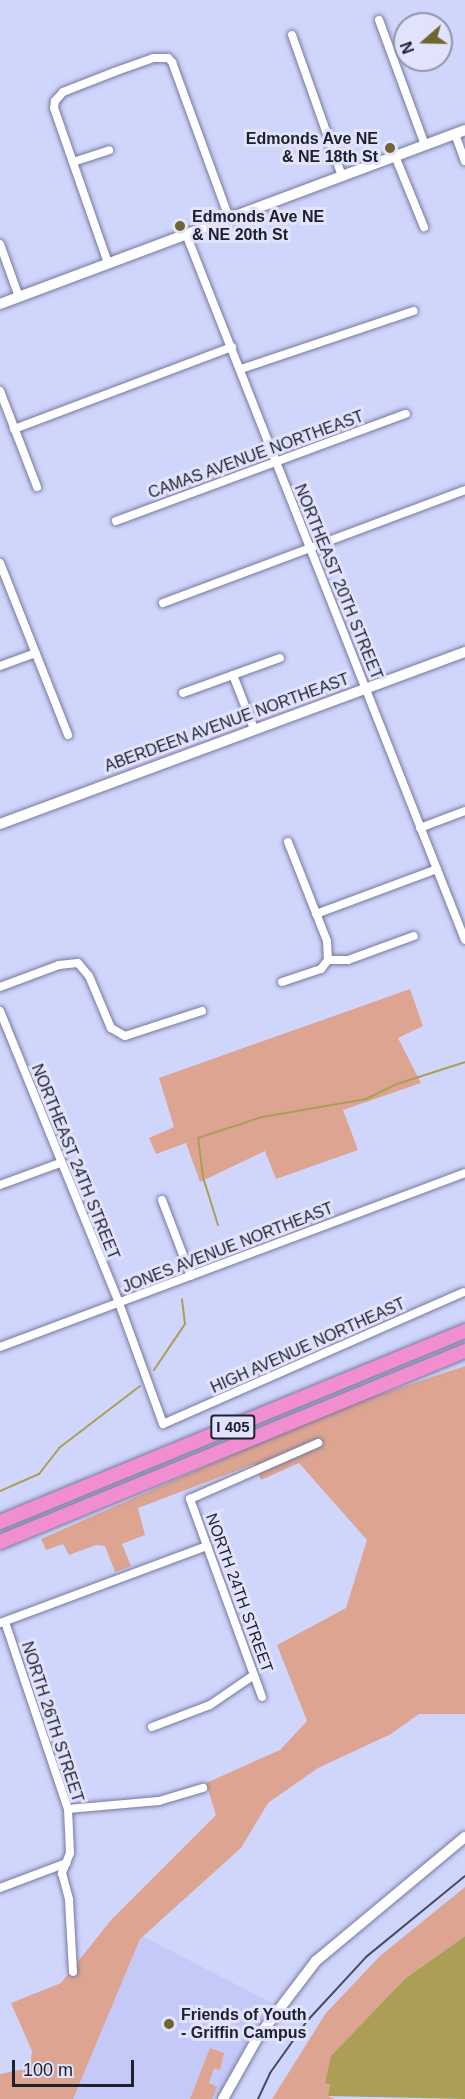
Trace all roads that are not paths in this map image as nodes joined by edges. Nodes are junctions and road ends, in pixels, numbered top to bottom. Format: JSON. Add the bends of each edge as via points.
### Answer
{"nodes":[{"id":1,"x":379,"y":20,"type":"dead end"},
{"id":2,"x":292,"y":35,"type":"dead end"},
{"id":3,"x":460,"y":132,"type":"edge"},
{"id":4,"x":425,"y":145,"type":"junction"},
{"id":5,"x":109,"y":150,"type":"dead end"},
{"id":6,"x":395,"y":156,"type":"junction"},
{"id":7,"x":465,"y":161,"type":"edge"},
{"id":8,"x":73,"y":162,"type":"junction"},
{"id":9,"x":342,"y":176,"type":"junction"},
{"id":10,"x":229,"y":218,"type":"junction"},
{"id":11,"x":424,"y":227,"type":"dead end"},
{"id":12,"x":186,"y":234,"type":"junction"},
{"id":13,"x":0,"y":244,"type":"edge"},
{"id":14,"x":108,"y":263,"type":"junction"},
{"id":15,"x":19,"y":297,"type":"junction"},
{"id":16,"x":0,"y":304,"type":"edge"},
{"id":17,"x":413,"y":311,"type":"dead end"},
{"id":18,"x":232,"y":347,"type":"junction"},
{"id":19,"x":241,"y":369,"type":"junction"},
{"id":20,"x":0,"y":391,"type":"edge"},
{"id":21,"x":406,"y":414,"type":"dead end"},
{"id":22,"x":14,"y":429,"type":"junction"},
{"id":23,"x":276,"y":462,"type":"junction"},
{"id":24,"x":37,"y":487,"type":"dead end"},
{"id":25,"x":465,"y":490,"type":"edge"},
{"id":26,"x":116,"y":520,"type":"dead end"},
{"id":27,"x":310,"y":549,"type":"junction"},
{"id":28,"x":0,"y":563,"type":"edge"},
{"id":29,"x":163,"y":603,"type":"dead end"},
{"id":30,"x":465,"y":652,"type":"edge"},
{"id":31,"x":36,"y":653,"type":"junction"},
{"id":32,"x":280,"y":658,"type":"dead end"},
{"id":33,"x":0,"y":666,"type":"edge"},
{"id":34,"x":233,"y":675,"type":"junction"},
{"id":35,"x":365,"y":688,"type":"junction"},
{"id":36,"x":183,"y":693,"type":"dead end"},
{"id":37,"x":254,"y":729,"type":"junction"},
{"id":38,"x":68,"y":735,"type":"dead end"},
{"id":39,"x":465,"y":812,"type":"edge"},
{"id":40,"x":0,"y":824,"type":"edge"},
{"id":41,"x":420,"y":828,"type":"junction"},
{"id":42,"x":288,"y":842,"type":"dead end"},
{"id":43,"x":437,"y":869,"type":"junction"},
{"id":44,"x":316,"y":914,"type":"junction"},
{"id":45,"x":414,"y":936,"type":"dead end"},
{"id":46,"x":465,"y":940,"type":"edge"},
{"id":47,"x":328,"y":960,"type":"junction"},
{"id":48,"x":282,"y":982,"type":"dead end"},
{"id":49,"x":0,"y":987,"type":"edge"},
{"id":50,"x":0,"y":1011,"type":"edge"},
{"id":51,"x":202,"y":1011,"type":"dead end"},
{"id":52,"x":60,"y":1162,"type":"junction"},
{"id":53,"x":465,"y":1173,"type":"edge"},
{"id":54,"x":0,"y":1185,"type":"edge"},
{"id":55,"x":162,"y":1200,"type":"dead end"},
{"id":56,"x":191,"y":1276,"type":"junction"},
{"id":57,"x":463,"y":1292,"type":"dead end"},
{"id":58,"x":119,"y":1303,"type":"junction"},
{"id":59,"x":465,"y":1331,"type":"edge"},
{"id":60,"x":0,"y":1347,"type":"edge"},
{"id":61,"x":465,"y":1351,"type":"edge"},
{"id":62,"x":163,"y":1424,"type":"joint"},
{"id":63,"x":318,"y":1443,"type":"dead end"},
{"id":64,"x":0,"y":1522,"type":"edge"},
{"id":65,"x":0,"y":1542,"type":"edge"},
{"id":66,"x":207,"y":1546,"type":"junction"},
{"id":67,"x":3,"y":1622,"type":"edge"},
{"id":68,"x":254,"y":1675,"type":"junction"},
{"id":69,"x":262,"y":1697,"type":"dead end"},
{"id":70,"x":152,"y":1727,"type":"dead end"},
{"id":71,"x":203,"y":1788,"type":"dead end"},
{"id":72,"x":68,"y":1809,"type":"junction"},
{"id":73,"x":465,"y":1837,"type":"edge"},
{"id":74,"x":67,"y":1862,"type":"junction"},
{"id":75,"x":0,"y":1888,"type":"edge"},
{"id":76,"x":73,"y":1972,"type":"dead end"},
{"id":77,"x":223,"y":2099,"type":"edge"}],
"edges":[{"from":1,"to":4,"type":"street"},
{"from":2,"to":9,"type":"street"},
{"from":3,"to":4,"type":"street"},
{"from":3,"to":7,"type":"street"},
{"from":4,"to":6,"type":"street"},
{"from":5,"to":8,"type":"street"},
{"from":6,"to":9,"type":"street"},
{"from":6,"to":11,"type":"street"},
{"from":8,"to":10,"type":"street","via":[[55,101],[73,87],[153,58],[168,58],[175,67]]},
{"from":8,"to":14,"type":"street"},
{"from":9,"to":10,"type":"street"},
{"from":10,"to":12,"type":"street"},
{"from":12,"to":14,"type":"street"},
{"from":12,"to":18,"type":"street","name":"NORTHEAST 20TH STREET"},
{"from":13,"to":15,"type":"street"},
{"from":14,"to":15,"type":"street"},
{"from":15,"to":16,"type":"street"},
{"from":17,"to":19,"type":"street"},
{"from":18,"to":19,"type":"street","name":"NORTHEAST 20TH STREET"},
{"from":18,"to":22,"type":"street"},
{"from":19,"to":23,"type":"street","name":"NORTHEAST 20TH STREET"},
{"from":20,"to":22,"type":"street"},
{"from":21,"to":23,"type":"street","name":"CAMAS AVENUE NORTHEAST"},
{"from":22,"to":24,"type":"street"},
{"from":23,"to":26,"type":"street","name":"CAMAS AVENUE NORTHEAST"},
{"from":23,"to":27,"type":"street","name":"NORTHEAST 20TH STREET"},
{"from":25,"to":27,"type":"street"},
{"from":27,"to":29,"type":"street"},
{"from":27,"to":35,"type":"street","name":"NORTHEAST 20TH STREET"},
{"from":28,"to":31,"type":"street"},
{"from":30,"to":35,"type":"street","name":"ABERDEEN AVENUE NORTHEAST"},
{"from":31,"to":33,"type":"street"},
{"from":31,"to":38,"type":"street"},
{"from":32,"to":34,"type":"street"},
{"from":34,"to":36,"type":"street"},
{"from":34,"to":37,"type":"street"},
{"from":35,"to":37,"type":"street","name":"ABERDEEN AVENUE NORTHEAST"},
{"from":35,"to":41,"type":"street","name":"NORTHEAST 20TH STREET"},
{"from":37,"to":40,"type":"street","name":"ABERDEEN AVENUE NORTHEAST"},
{"from":39,"to":41,"type":"street"},
{"from":41,"to":43,"type":"street","name":"NORTHEAST 20TH STREET"},
{"from":42,"to":44,"type":"street"},
{"from":43,"to":44,"type":"street"},
{"from":43,"to":46,"type":"street","name":"NORTHEAST 20TH STREET"},
{"from":44,"to":47,"type":"street","via":[[328,948]]},
{"from":45,"to":47,"type":"street","via":[[348,960]]},
{"from":47,"to":48,"type":"street","via":[[321,969]]},
{"from":49,"to":51,"type":"street","via":[[59,965],[78,963],[89,976],[107,1021],[118,1033],[138,1035]]},
{"from":50,"to":52,"type":"street","name":"NORTHEAST 24TH STREET"},
{"from":52,"to":54,"type":"street"},
{"from":52,"to":58,"type":"street","name":"NORTHEAST 24TH STREET"},
{"from":53,"to":56,"type":"street","name":"JONES AVENUE NORTHEAST"},
{"from":55,"to":56,"type":"street"},
{"from":56,"to":58,"type":"street","name":"JONES AVENUE NORTHEAST"},
{"from":57,"to":62,"type":"street","name":"HIGH AVENUE NORTHEAST"},
{"from":58,"to":60,"type":"street","name":"JONES AVENUE NORTHEAST"},
{"from":58,"to":62,"type":"street","name":"NORTHEAST 24TH STREET"},
{"from":59,"to":64,"type":"highway","number":"I 405"},
{"from":61,"to":65,"type":"highway","number":"I 405"},
{"from":63,"to":66,"type":"street","name":"NORTH 24TH STREET","via":[[190,1498]]},
{"from":66,"to":67,"type":"street"},
{"from":66,"to":68,"type":"street","name":"NORTH 24TH STREET"},
{"from":67,"to":72,"type":"street","name":"NORTH 26TH STREET"},
{"from":68,"to":69,"type":"street","name":"NORTH 24TH STREET"},
{"from":68,"to":70,"type":"street","via":[[210,1705]]},
{"from":71,"to":72,"type":"street","via":[[143,1804]]},
{"from":72,"to":74,"type":"street","name":"NORTH 26TH STREET"},
{"from":73,"to":77,"type":"street","via":[[316,1961],[258,2037]]},
{"from":74,"to":75,"type":"street"},
{"from":74,"to":76,"type":"street","name":"NORTH 26TH STREET","via":[[62,1873],[69,1900]]}]}
